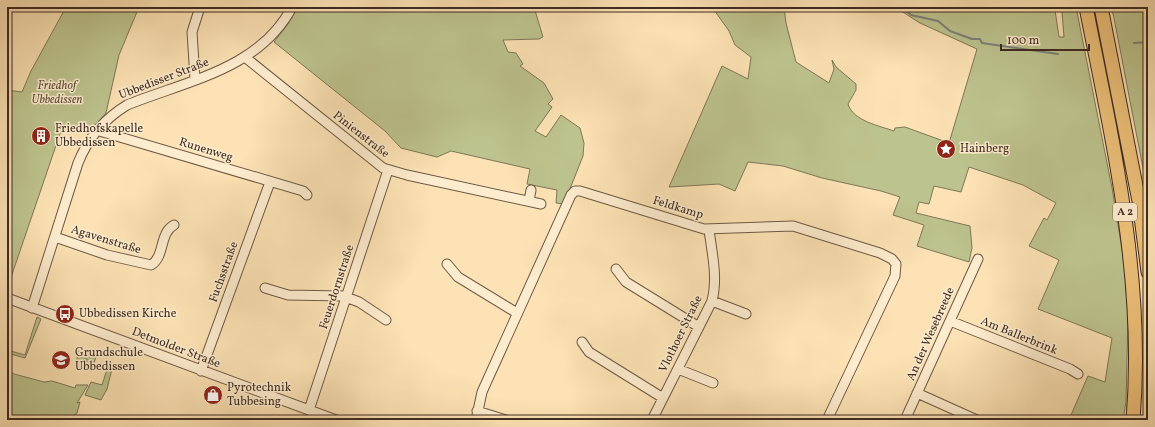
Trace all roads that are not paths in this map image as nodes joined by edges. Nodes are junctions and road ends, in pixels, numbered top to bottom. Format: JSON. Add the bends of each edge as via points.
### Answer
{"nodes":[{"id":1,"x":200,"y":7,"type":"edge"},
{"id":2,"x":292,"y":7,"type":"edge"},
{"id":3,"x":1086,"y":7,"type":"edge"},
{"id":4,"x":1101,"y":7,"type":"edge"},
{"id":5,"x":246,"y":58,"type":"junction"},
{"id":6,"x":195,"y":79,"type":"junction"},
{"id":7,"x":96,"y":130,"type":"junction"},
{"id":8,"x":388,"y":170,"type":"junction"},
{"id":9,"x":270,"y":182,"type":"junction"},
{"id":10,"x":531,"y":190,"type":"dead end"},
{"id":11,"x":307,"y":195,"type":"dead end"},
{"id":12,"x":529,"y":201,"type":"junction"},
{"id":13,"x":541,"y":204,"type":"dead end"},
{"id":14,"x":174,"y":225,"type":"dead end"},
{"id":15,"x":709,"y":230,"type":"junction"},
{"id":16,"x":55,"y":237,"type":"junction"},
{"id":17,"x":978,"y":258,"type":"dead end"},
{"id":18,"x":447,"y":264,"type":"dead end"},
{"id":19,"x":616,"y":269,"type":"dead end"},
{"id":20,"x":1148,"y":272,"type":"edge"},
{"id":21,"x":265,"y":288,"type":"dead end"},
{"id":22,"x":346,"y":297,"type":"junction"},
{"id":23,"x":7,"y":298,"type":"edge"},
{"id":24,"x":712,"y":301,"type":"junction"},
{"id":25,"x":32,"y":308,"type":"junction"},
{"id":26,"x":517,"y":313,"type":"junction"},
{"id":27,"x":746,"y":314,"type":"dead end"},
{"id":28,"x":386,"y":320,"type":"dead end"},
{"id":29,"x":950,"y":321,"type":"junction"},
{"id":30,"x":699,"y":327,"type":"junction"},
{"id":31,"x":582,"y":342,"type":"dead end"},
{"id":32,"x":678,"y":369,"type":"junction"},
{"id":33,"x":201,"y":371,"type":"junction"},
{"id":34,"x":1078,"y":374,"type":"dead end"},
{"id":35,"x":713,"y":383,"type":"dead end"},
{"id":36,"x":917,"y":393,"type":"junction"},
{"id":37,"x":663,"y":398,"type":"junction"},
{"id":38,"x":309,"y":410,"type":"junction"},
{"id":39,"x":476,"y":416,"type":"edge"},
{"id":40,"x":336,"y":420,"type":"edge"},
{"id":41,"x":506,"y":420,"type":"edge"},
{"id":42,"x":652,"y":420,"type":"edge"},
{"id":43,"x":827,"y":420,"type":"edge"},
{"id":44,"x":905,"y":420,"type":"edge"},
{"id":45,"x":977,"y":420,"type":"edge"},
{"id":46,"x":1134,"y":420,"type":"edge"}],
"edges":[{"from":1,"to":6,"type":"street","via":[[192,36]]},
{"from":2,"to":5,"type":"street","name":"Ubbedisser Straße","via":[[270,38]]},
{"from":3,"to":46,"type":"highway","number":"A 2","via":[[1122,192],[1131,256],[1136,335]]},
{"from":4,"to":20,"type":"highway","number":"A 2","via":[[1139,201]]},
{"from":5,"to":6,"type":"street","name":"Ubbedisser Straße"},
{"from":5,"to":8,"type":"street","name":"Pinienstraße","via":[[364,154]]},
{"from":6,"to":7,"type":"street","name":"Ubbedisser Straße","via":[[127,105]]},
{"from":7,"to":9,"type":"street","name":"Runenweg"},
{"from":7,"to":16,"type":"street","name":"Ubbedisser Straße","via":[[77,162]]},
{"from":8,"to":12,"type":"street","name":"Pinienstraße"},
{"from":8,"to":22,"type":"street","name":"Feuerdornstraße"},
{"from":9,"to":11,"type":"street","name":"Runenweg","via":[[303,191]]},
{"from":9,"to":33,"type":"street","name":"Fuchsstraße"},
{"from":10,"to":12,"type":"street"},
{"from":12,"to":13,"type":"street","name":"Pinienstraße"},
{"from":14,"to":16,"type":"street","name":"Agavenstraße","via":[[167,231],[157,258],[151,265],[107,255]]},
{"from":15,"to":24,"type":"street","name":"Vlothoer Straße","via":[[715,284]]},
{"from":15,"to":26,"type":"street","name":"Feldkamp","via":[[580,190],[575,191]]},
{"from":15,"to":43,"type":"street","name":"Feldkamp","via":[[793,226],[880,253],[896,264],[895,276]]},
{"from":16,"to":25,"type":"street","name":"Ubbedisser Straße"},
{"from":17,"to":29,"type":"street","name":"An der Wesebreede"},
{"from":18,"to":26,"type":"street","via":[[458,277]]},
{"from":19,"to":30,"type":"street","via":[[626,282]]},
{"from":21,"to":22,"type":"street","via":[[288,295]]},
{"from":22,"to":28,"type":"street","via":[[359,302]]},
{"from":22,"to":38,"type":"street","name":"Feuerdornstraße"},
{"from":23,"to":25,"type":"street","name":"Detmolder Straße"},
{"from":24,"to":27,"type":"street"},
{"from":24,"to":30,"type":"street","name":"Vlothoer Straße"},
{"from":25,"to":33,"type":"street","name":"Detmolder Straße"},
{"from":26,"to":39,"type":"street","name":"Feldkamp","via":[[482,392]]},
{"from":29,"to":34,"type":"street","name":"Am Ballerbrink"},
{"from":29,"to":36,"type":"street","name":"An der Wesebreede"},
{"from":30,"to":32,"type":"street","name":"Vlothoer Straße"},
{"from":31,"to":37,"type":"street","via":[[589,352]]},
{"from":32,"to":35,"type":"street"},
{"from":32,"to":37,"type":"street","name":"Vlothoer Straße"},
{"from":33,"to":38,"type":"street","name":"Detmolder Straße"},
{"from":36,"to":44,"type":"street","name":"An der Wesebreede"},
{"from":36,"to":45,"type":"street"},
{"from":37,"to":42,"type":"street","name":"Vlothoer Straße"},
{"from":38,"to":40,"type":"street","name":"Detmolder Straße"},
{"from":39,"to":41,"type":"street"}]}
